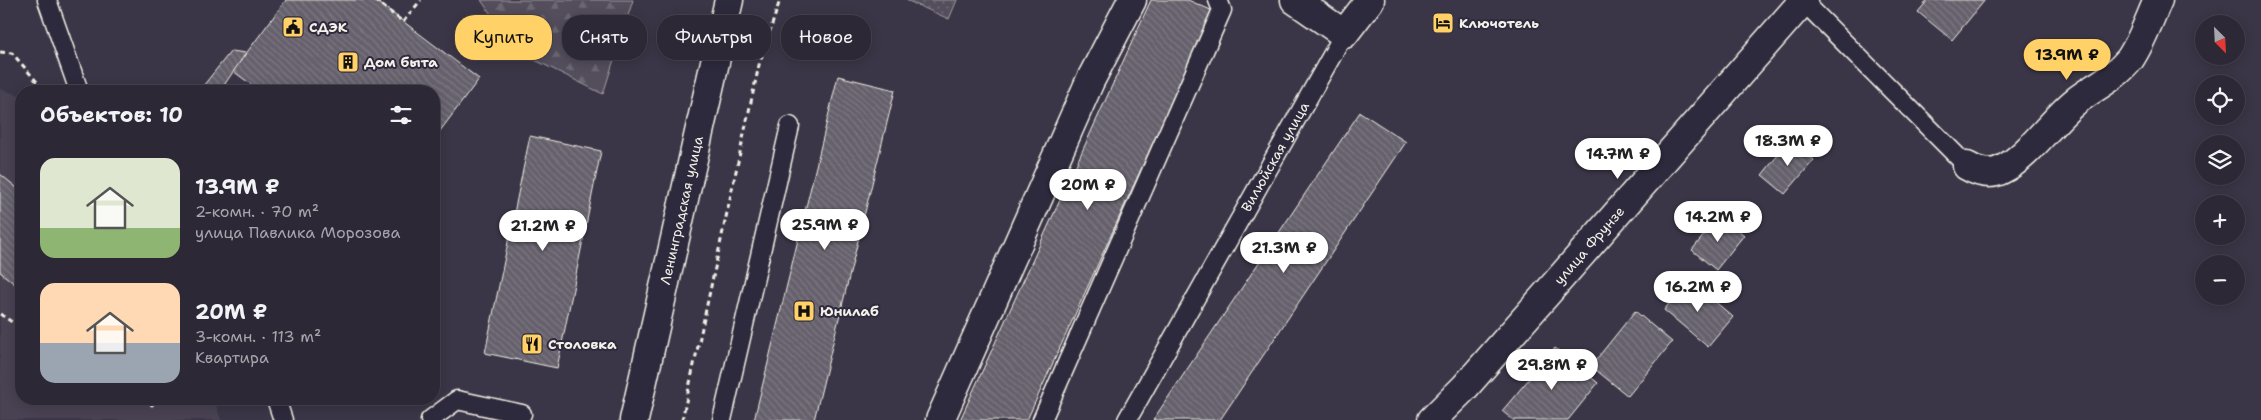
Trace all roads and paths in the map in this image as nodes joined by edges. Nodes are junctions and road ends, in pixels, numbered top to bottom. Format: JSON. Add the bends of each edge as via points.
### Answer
{"nodes":[{"id":1,"x":47,"y":0,"type":"edge"},
{"id":2,"x":375,"y":0,"type":"edge"},
{"id":3,"x":421,"y":0,"type":"edge"},
{"id":4,"x":729,"y":0,"type":"edge"},
{"id":5,"x":780,"y":0,"type":"edge"},
{"id":6,"x":1132,"y":0,"type":"edge"},
{"id":7,"x":1218,"y":0,"type":"edge"},
{"id":8,"x":1295,"y":0,"type":"edge"},
{"id":9,"x":1370,"y":0,"type":"edge"},
{"id":10,"x":2158,"y":0,"type":"edge"},
{"id":11,"x":1803,"y":1,"type":"edge"},
{"id":12,"x":1344,"y":34,"type":"junction"},
{"id":13,"x":0,"y":52,"type":"edge"},
{"id":14,"x":40,"y":85,"type":"edge"},
{"id":15,"x":77,"y":85,"type":"edge"},
{"id":16,"x":790,"y":126,"type":"dead end"},
{"id":17,"x":1967,"y":166,"type":"joint"},
{"id":18,"x":0,"y":314,"type":"edge"},
{"id":19,"x":15,"y":324,"type":"edge"},
{"id":20,"x":278,"y":405,"type":"edge"},
{"id":21,"x":522,"y":414,"type":"dead end"},
{"id":22,"x":283,"y":420,"type":"edge"},
{"id":23,"x":430,"y":420,"type":"edge"},
{"id":24,"x":634,"y":420,"type":"edge"},
{"id":25,"x":682,"y":420,"type":"edge"},
{"id":26,"x":722,"y":420,"type":"edge"},
{"id":27,"x":940,"y":420,"type":"edge"},
{"id":28,"x":1042,"y":420,"type":"edge"},
{"id":29,"x":1127,"y":420,"type":"edge"},
{"id":30,"x":1432,"y":420,"type":"edge"}],
"edges":[{"from":1,"to":15,"type":"lane"},
{"from":2,"to":3,"type":"path","via":[[403,22]]},
{"from":4,"to":24,"type":"street","name":"Ленинградская улица"},
{"from":5,"to":25,"type":"path","via":[[759,65]]},
{"from":6,"to":27,"type":"street","via":[[1090,81]]},
{"from":7,"to":28,"type":"lane","via":[[1222,10]]},
{"from":8,"to":12,"type":"street"},
{"from":9,"to":12,"type":"street","name":"Вилюйская улица"},
{"from":10,"to":17,"type":"street","via":[[2129,60],[2106,82],[2075,102],[2002,170],[1983,173]]},
{"from":11,"to":17,"type":"lane"},
{"from":11,"to":30,"type":"street","name":"улица Фрунзе","via":[[1465,387]]},
{"from":12,"to":29,"type":"lane","name":"Вилюйская улица"},
{"from":13,"to":14,"type":"path","via":[[12,52]]},
{"from":16,"to":26,"type":"lane"},
{"from":18,"to":19,"type":"path"},
{"from":20,"to":22,"type":"lane"},
{"from":21,"to":23,"type":"lane","via":[[457,400]]}]}
